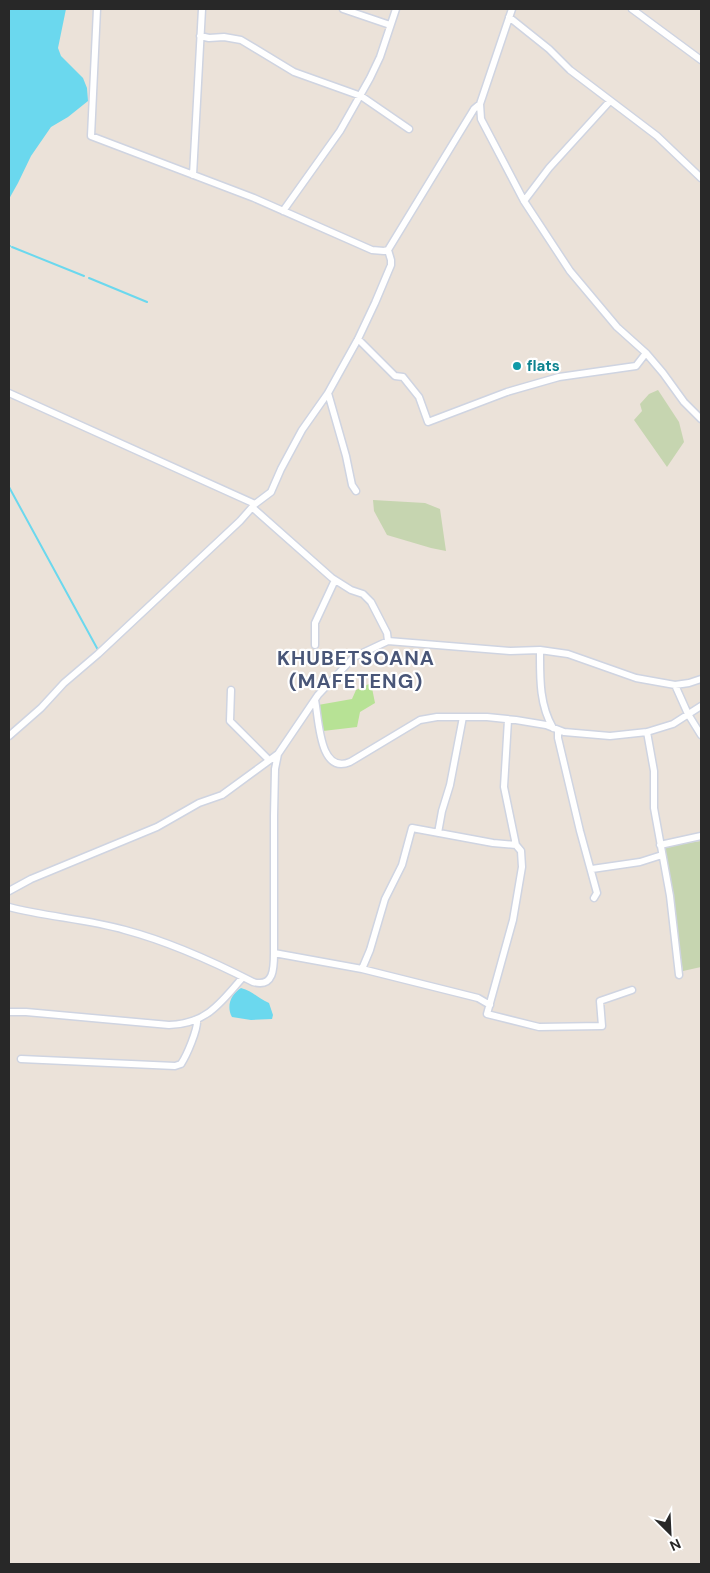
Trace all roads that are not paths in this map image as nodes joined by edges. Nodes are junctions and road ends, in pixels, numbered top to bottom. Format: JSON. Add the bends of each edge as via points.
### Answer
{"nodes":[{"id":1,"x":97,"y":9,"type":"edge"},
{"id":2,"x":202,"y":9,"type":"edge"},
{"id":3,"x":343,"y":9,"type":"edge"},
{"id":4,"x":396,"y":9,"type":"edge"},
{"id":5,"x":512,"y":9,"type":"edge"},
{"id":6,"x":632,"y":9,"type":"edge"},
{"id":7,"x":509,"y":17,"type":"junction"},
{"id":8,"x":390,"y":25,"type":"junction"},
{"id":9,"x":200,"y":36,"type":"junction"},
{"id":10,"x":701,"y":60,"type":"edge"},
{"id":11,"x":360,"y":96,"type":"junction"},
{"id":12,"x":610,"y":101,"type":"junction"},
{"id":13,"x":480,"y":104,"type":"junction"},
{"id":14,"x":409,"y":129,"type":"dead end"},
{"id":15,"x":193,"y":175,"type":"junction"},
{"id":16,"x":701,"y":178,"type":"edge"},
{"id":17,"x":524,"y":201,"type":"junction"},
{"id":18,"x":283,"y":211,"type":"junction"},
{"id":19,"x":388,"y":250,"type":"junction"},
{"id":20,"x":358,"y":339,"type":"junction"},
{"id":21,"x":646,"y":353,"type":"junction"},
{"id":22,"x":9,"y":393,"type":"edge"},
{"id":23,"x":328,"y":393,"type":"junction"},
{"id":24,"x":701,"y":419,"type":"edge"},
{"id":25,"x":356,"y":492,"type":"dead end"},
{"id":26,"x":254,"y":506,"type":"junction"},
{"id":27,"x":335,"y":580,"type":"junction"},
{"id":28,"x":388,"y":641,"type":"junction"},
{"id":29,"x":316,"y":645,"type":"dead end"},
{"id":30,"x":540,"y":650,"type":"junction"},
{"id":31,"x":701,"y":679,"type":"edge"},
{"id":32,"x":675,"y":685,"type":"junction"},
{"id":33,"x":231,"y":690,"type":"dead end"},
{"id":34,"x":315,"y":700,"type":"junction"},
{"id":35,"x":701,"y":706,"type":"edge"},
{"id":36,"x":688,"y":714,"type":"junction"},
{"id":37,"x":463,"y":717,"type":"junction"},
{"id":38,"x":508,"y":720,"type":"junction"},
{"id":39,"x":556,"y":729,"type":"junction"},
{"id":40,"x":647,"y":732,"type":"junction"},
{"id":41,"x":701,"y":735,"type":"edge"},
{"id":42,"x":9,"y":736,"type":"edge"},
{"id":43,"x":278,"y":754,"type":"junction"},
{"id":44,"x":269,"y":760,"type":"junction"},
{"id":45,"x":438,"y":833,"type":"junction"},
{"id":46,"x":701,"y":836,"type":"edge"},
{"id":47,"x":516,"y":845,"type":"junction"},
{"id":48,"x":660,"y":845,"type":"junction"},
{"id":49,"x":662,"y":855,"type":"junction"},
{"id":50,"x":592,"y":869,"type":"junction"},
{"id":51,"x":9,"y":891,"type":"edge"},
{"id":52,"x":594,"y":898,"type":"dead end"},
{"id":53,"x":9,"y":907,"type":"edge"},
{"id":54,"x":274,"y":953,"type":"junction"},
{"id":55,"x":362,"y":969,"type":"junction"},
{"id":56,"x":679,"y":975,"type":"dead end"},
{"id":57,"x":243,"y":977,"type":"junction"},
{"id":58,"x":632,"y":990,"type":"dead end"},
{"id":59,"x":490,"y":1005,"type":"junction"},
{"id":60,"x":9,"y":1012,"type":"edge"},
{"id":61,"x":197,"y":1020,"type":"junction"},
{"id":62,"x":21,"y":1059,"type":"dead end"}],
"edges":[{"from":1,"to":15,"type":"street","via":[[91,136]]},
{"from":2,"to":9,"type":"street"},
{"from":3,"to":8,"type":"street"},
{"from":4,"to":8,"type":"street"},
{"from":5,"to":7,"type":"street"},
{"from":6,"to":10,"type":"street"},
{"from":7,"to":12,"type":"street"},
{"from":7,"to":13,"type":"street"},
{"from":8,"to":11,"type":"street","via":[[380,57]]},
{"from":9,"to":11,"type":"street","via":[[241,40],[294,72]]},
{"from":9,"to":15,"type":"street"},
{"from":11,"to":14,"type":"street"},
{"from":11,"to":18,"type":"street"},
{"from":12,"to":16,"type":"street","via":[[656,136]]},
{"from":12,"to":17,"type":"street","via":[[549,168]]},
{"from":13,"to":17,"type":"street","via":[[481,119]]},
{"from":13,"to":19,"type":"street"},
{"from":15,"to":18,"type":"street"},
{"from":17,"to":21,"type":"street","via":[[570,271],[617,327]]},
{"from":18,"to":19,"type":"street","via":[[372,250]]},
{"from":19,"to":20,"type":"street","via":[[391,265]]},
{"from":20,"to":21,"type":"street","via":[[394,376],[403,377],[419,397],[428,422],[559,377],[636,366]]},
{"from":20,"to":23,"type":"street"},
{"from":21,"to":24,"type":"street"},
{"from":22,"to":26,"type":"street"},
{"from":23,"to":25,"type":"street"},
{"from":23,"to":26,"type":"street","via":[[302,430],[271,492]]},
{"from":26,"to":27,"type":"street"},
{"from":26,"to":42,"type":"street"},
{"from":27,"to":28,"type":"street","via":[[363,594],[371,602]]},
{"from":27,"to":29,"type":"street","via":[[315,623]]},
{"from":28,"to":30,"type":"street","via":[[510,651]]},
{"from":28,"to":34,"type":"street","via":[[354,657]]},
{"from":30,"to":32,"type":"street","via":[[568,654],[636,678]]},
{"from":30,"to":39,"type":"street","via":[[540,686],[546,716]]},
{"from":31,"to":32,"type":"street"},
{"from":32,"to":36,"type":"street"},
{"from":33,"to":44,"type":"street","via":[[230,721]]},
{"from":34,"to":37,"type":"street","via":[[325,753],[339,764],[350,762],[420,720]]},
{"from":34,"to":43,"type":"street"},
{"from":35,"to":36,"type":"street"},
{"from":36,"to":40,"type":"street","via":[[674,724]]},
{"from":36,"to":41,"type":"street"},
{"from":37,"to":38,"type":"street"},
{"from":37,"to":45,"type":"street"},
{"from":38,"to":39,"type":"street"},
{"from":38,"to":47,"type":"street","via":[[504,787]]},
{"from":39,"to":40,"type":"street","via":[[610,736]]},
{"from":39,"to":50,"type":"street"},
{"from":40,"to":48,"type":"street"},
{"from":43,"to":44,"type":"street"},
{"from":43,"to":54,"type":"street","via":[[274,816]]},
{"from":44,"to":51,"type":"street","via":[[222,795]]},
{"from":45,"to":47,"type":"street"},
{"from":45,"to":55,"type":"street","via":[[412,828],[402,865],[385,899]]},
{"from":46,"to":48,"type":"street"},
{"from":47,"to":59,"type":"street","via":[[521,851],[522,867],[513,920]]},
{"from":48,"to":49,"type":"street"},
{"from":49,"to":50,"type":"street","via":[[640,862]]},
{"from":49,"to":56,"type":"street"},
{"from":50,"to":52,"type":"street","via":[[597,893]]},
{"from":53,"to":57,"type":"street","via":[[125,930],[192,953]]},
{"from":54,"to":55,"type":"street"},
{"from":54,"to":57,"type":"street","via":[[273,972],[265,983]]},
{"from":55,"to":59,"type":"street","via":[[478,998]]},
{"from":57,"to":61,"type":"street","via":[[216,1009]]},
{"from":58,"to":59,"type":"street","via":[[600,1001],[602,1026],[539,1027],[486,1014]]},
{"from":60,"to":61,"type":"street","via":[[169,1025]]},
{"from":61,"to":62,"type":"street","via":[[190,1048],[181,1064],[175,1066]]}]}
